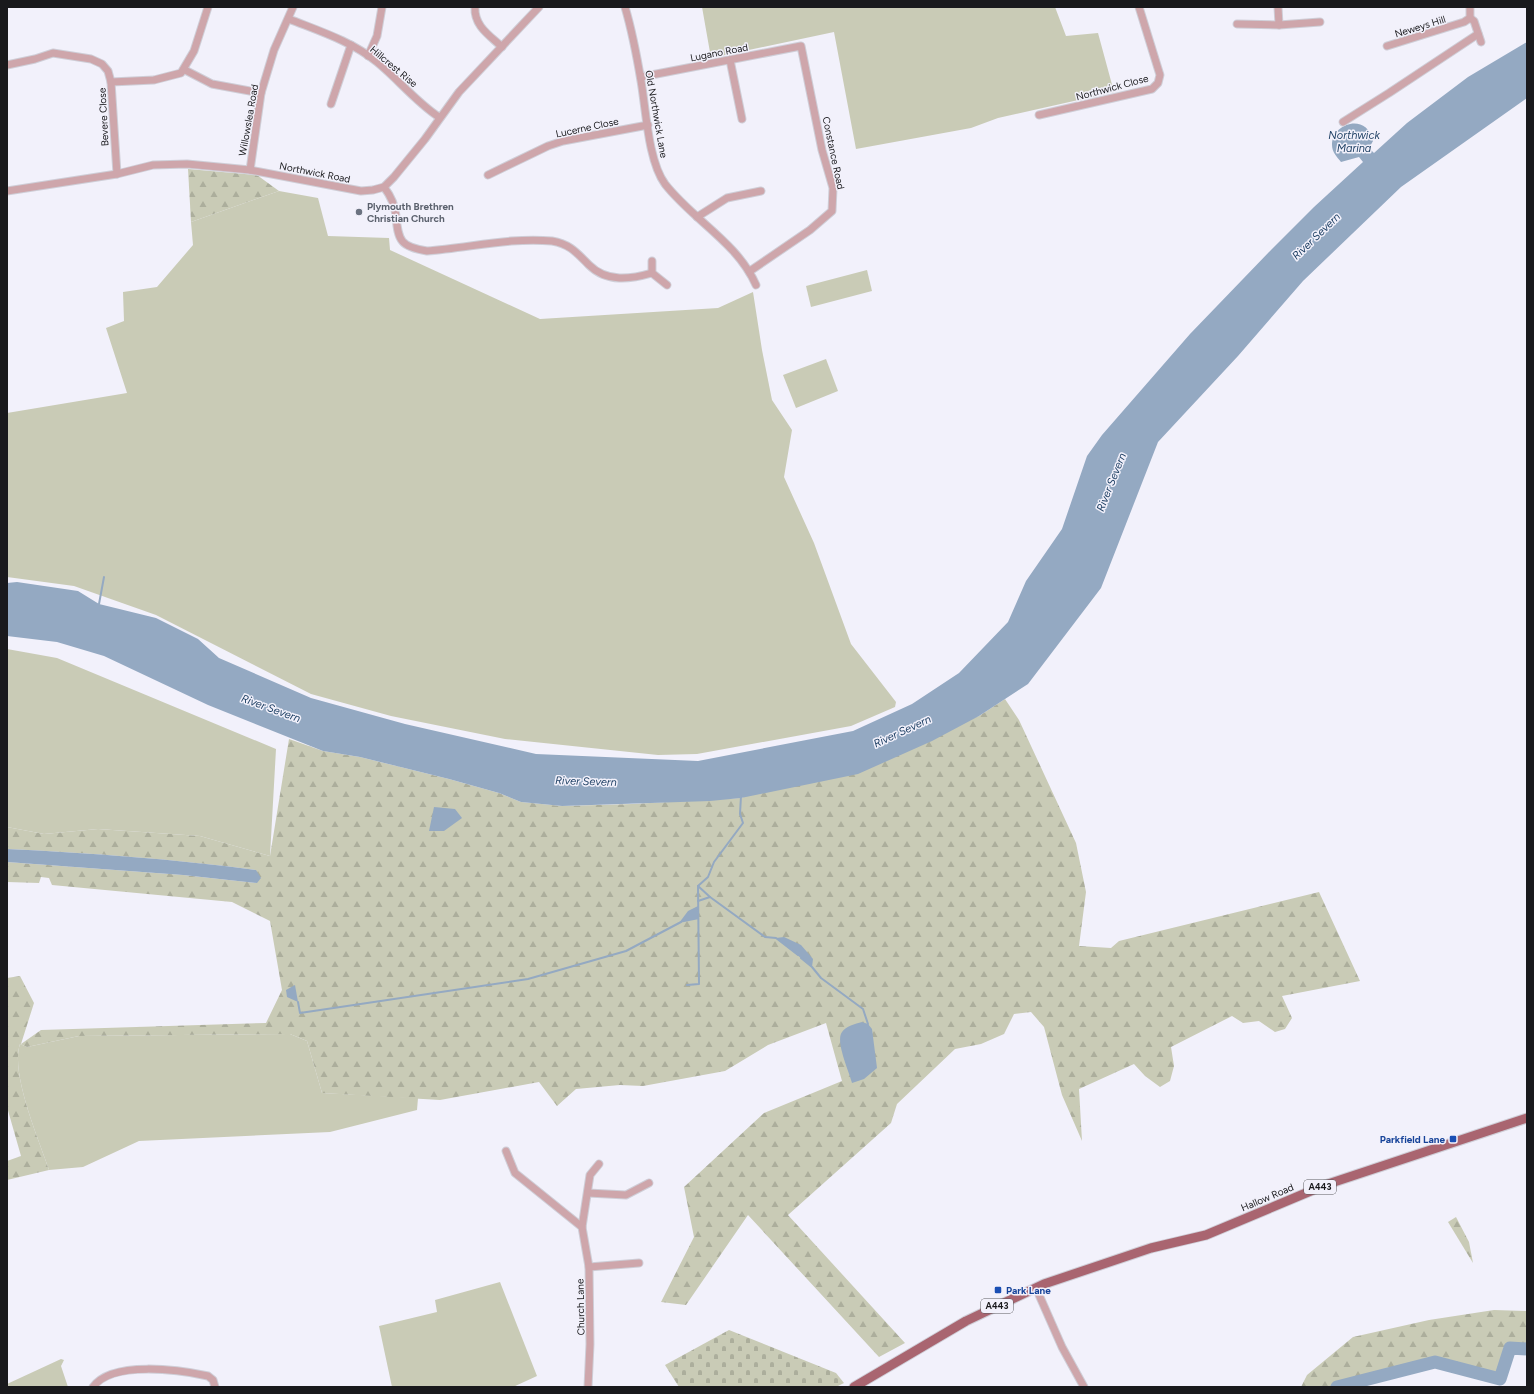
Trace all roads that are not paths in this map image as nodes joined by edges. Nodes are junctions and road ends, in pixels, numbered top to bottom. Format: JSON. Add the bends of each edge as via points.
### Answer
{"nodes":[{"id":1,"x":208,"y":7,"type":"edge"},
{"id":2,"x":293,"y":7,"type":"edge"},
{"id":3,"x":382,"y":7,"type":"edge"},
{"id":4,"x":475,"y":7,"type":"edge"},
{"id":5,"x":539,"y":7,"type":"edge"},
{"id":6,"x":626,"y":7,"type":"edge"},
{"id":7,"x":1139,"y":7,"type":"edge"},
{"id":8,"x":1278,"y":7,"type":"edge"},
{"id":9,"x":1470,"y":7,"type":"edge"},
{"id":10,"x":289,"y":18,"type":"junction"},
{"id":11,"x":1470,"y":18,"type":"junction"},
{"id":12,"x":1320,"y":22,"type":"dead end"},
{"id":13,"x":1237,"y":24,"type":"dead end"},
{"id":14,"x":1279,"y":25,"type":"junction"},
{"id":15,"x":1478,"y":34,"type":"junction"},
{"id":16,"x":1481,"y":42,"type":"dead end"},
{"id":17,"x":351,"y":45,"type":"junction"},
{"id":18,"x":801,"y":46,"type":"joint"},
{"id":19,"x":1387,"y":46,"type":"dead end"},
{"id":20,"x":502,"y":47,"type":"junction"},
{"id":21,"x":368,"y":56,"type":"junction"},
{"id":22,"x":730,"y":60,"type":"junction"},
{"id":23,"x":7,"y":65,"type":"edge"},
{"id":24,"x":185,"y":70,"type":"junction"},
{"id":25,"x":640,"y":77,"type":"junction"},
{"id":26,"x":111,"y":82,"type":"junction"},
{"id":27,"x":261,"y":93,"type":"junction"},
{"id":28,"x":332,"y":104,"type":"dead end"},
{"id":29,"x":1040,"y":115,"type":"dead end"},
{"id":30,"x":439,"y":117,"type":"junction"},
{"id":31,"x":742,"y":119,"type":"dead end"},
{"id":32,"x":1343,"y":122,"type":"dead end"},
{"id":33,"x":648,"y":125,"type":"junction"},
{"id":34,"x":250,"y":170,"type":"junction"},
{"id":35,"x":116,"y":174,"type":"junction"},
{"id":36,"x":488,"y":175,"type":"dead end"},
{"id":37,"x":384,"y":187,"type":"junction"},
{"id":38,"x":761,"y":190,"type":"dead end"},
{"id":39,"x":7,"y":191,"type":"edge"},
{"id":40,"x":697,"y":217,"type":"junction"},
{"id":41,"x":652,"y":261,"type":"dead end"},
{"id":42,"x":750,"y":271,"type":"junction"},
{"id":43,"x":652,"y":273,"type":"junction"},
{"id":44,"x":667,"y":285,"type":"dead end"},
{"id":45,"x":756,"y":285,"type":"dead end"},
{"id":46,"x":1527,"y":1118,"type":"edge"},
{"id":47,"x":506,"y":1151,"type":"dead end"},
{"id":48,"x":599,"y":1164,"type":"dead end"},
{"id":49,"x":649,"y":1183,"type":"dead end"},
{"id":50,"x":588,"y":1193,"type":"junction"},
{"id":51,"x":582,"y":1227,"type":"junction"},
{"id":52,"x":639,"y":1263,"type":"dead end"},
{"id":53,"x":589,"y":1267,"type":"junction"},
{"id":54,"x":1036,"y":1288,"type":"junction"},
{"id":55,"x":93,"y":1387,"type":"edge"},
{"id":56,"x":215,"y":1387,"type":"edge"},
{"id":57,"x":588,"y":1387,"type":"edge"},
{"id":58,"x":854,"y":1387,"type":"edge"},
{"id":59,"x":1084,"y":1387,"type":"edge"}],
"edges":[{"from":1,"to":24,"type":"street"},
{"from":2,"to":10,"type":"street","name":"Willowslea Road"},
{"from":3,"to":21,"type":"street","via":[[377,36]]},
{"from":4,"to":20,"type":"street","via":[[479,26]]},
{"from":5,"to":20,"type":"street"},
{"from":6,"to":25,"type":"street","name":"Old Northwick Lane"},
{"from":7,"to":29,"type":"street","name":"Northwick Close","via":[[1160,75],[1158,83],[1152,89]]},
{"from":8,"to":14,"type":"street"},
{"from":9,"to":11,"type":"street"},
{"from":10,"to":17,"type":"street","name":"Hillcrest Rise"},
{"from":10,"to":27,"type":"street","name":"Willowslea Road","via":[[274,50]]},
{"from":11,"to":15,"type":"street","via":[[1474,21]]},
{"from":11,"to":19,"type":"street","name":"Neweys Hill"},
{"from":12,"to":14,"type":"street"},
{"from":13,"to":14,"type":"street"},
{"from":15,"to":16,"type":"street"},
{"from":15,"to":32,"type":"street"},
{"from":17,"to":21,"type":"street","name":"Hillcrest Rise"},
{"from":17,"to":28,"type":"street"},
{"from":18,"to":22,"type":"street","name":"Lugano Road"},
{"from":18,"to":42,"type":"street","name":"Constance Road","via":[[822,150],[833,188],[832,211],[810,230]]},
{"from":20,"to":30,"type":"street","via":[[458,92]]},
{"from":21,"to":30,"type":"street","name":"Hillcrest Rise"},
{"from":22,"to":25,"type":"street","name":"Lugano Road"},
{"from":22,"to":31,"type":"street"},
{"from":23,"to":26,"type":"street","name":"Bevere Close","via":[[53,52],[92,59],[102,64],[108,71]]},
{"from":24,"to":26,"type":"street","via":[[154,80]]},
{"from":24,"to":27,"type":"street","via":[[212,84]]},
{"from":25,"to":33,"type":"street","name":"Old Northwick Lane"},
{"from":26,"to":35,"type":"street","name":"Bevere Close"},
{"from":27,"to":34,"type":"street","name":"Willowslea Road"},
{"from":30,"to":37,"type":"street","via":[[425,139]]},
{"from":33,"to":36,"type":"street","name":"Lucerne Close","via":[[563,141]]},
{"from":33,"to":40,"type":"street","name":"Old Northwick Lane","via":[[656,166],[665,183]]},
{"from":34,"to":35,"type":"street","name":"Northwick Road","via":[[187,164],[153,165]]},
{"from":34,"to":37,"type":"street","name":"Northwick Road","via":[[361,191]]},
{"from":35,"to":39,"type":"street","name":"Northwick Road"},
{"from":37,"to":43,"type":"street","via":[[393,204],[400,239],[416,249],[441,250],[518,240],[553,242],[569,246],[589,265],[607,277],[634,278]]},
{"from":38,"to":40,"type":"street","via":[[727,198]]},
{"from":40,"to":42,"type":"street","name":"Old Northwick Lane","via":[[738,255]]},
{"from":41,"to":43,"type":"street"},
{"from":42,"to":45,"type":"street","name":"Old Northwick Lane"},
{"from":43,"to":44,"type":"street"},
{"from":46,"to":54,"type":"main road","name":"Hallow Road","number":"A443","via":[[1325,1185],[1206,1235],[1151,1248]]},
{"from":47,"to":51,"type":"street","via":[[515,1173]]},
{"from":48,"to":50,"type":"street","name":"Church Lane","via":[[590,1175]]},
{"from":49,"to":50,"type":"street","via":[[626,1195]]},
{"from":50,"to":51,"type":"street","name":"Church Lane"},
{"from":51,"to":53,"type":"street","name":"Church Lane"},
{"from":52,"to":53,"type":"street"},
{"from":53,"to":57,"type":"street","name":"Church Lane"},
{"from":54,"to":58,"type":"main road","number":"A443","via":[[966,1321]]},
{"from":54,"to":59,"type":"street","via":[[1062,1347]]},
{"from":55,"to":56,"type":"street","via":[[114,1374],[155,1368],[208,1376],[213,1380]]}]}
